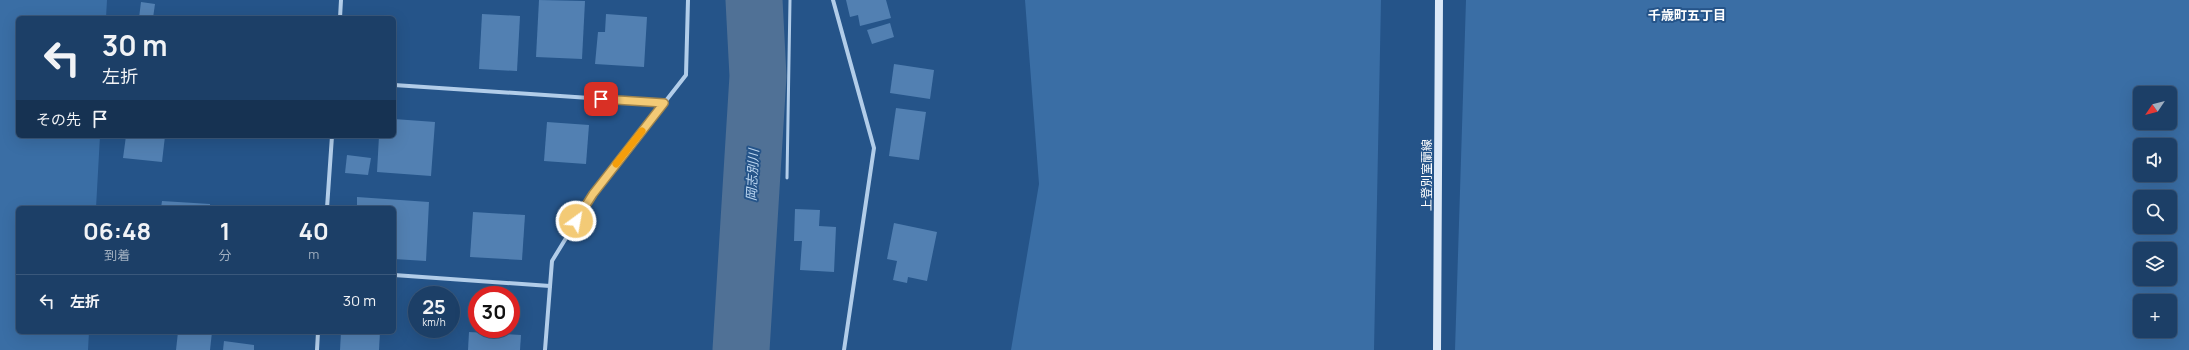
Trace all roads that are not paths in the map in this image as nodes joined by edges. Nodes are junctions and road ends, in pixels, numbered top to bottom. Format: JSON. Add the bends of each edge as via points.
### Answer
{"nodes":[{"id":1,"x":341,"y":0,"type":"edge"},
{"id":2,"x":688,"y":0,"type":"edge"},
{"id":3,"x":790,"y":0,"type":"edge"},
{"id":4,"x":833,"y":0,"type":"edge"},
{"id":5,"x":1439,"y":0,"type":"edge"},
{"id":6,"x":340,"y":16,"type":"edge"},
{"id":7,"x":396,"y":85,"type":"edge"},
{"id":8,"x":664,"y":103,"type":"junction"},
{"id":9,"x":332,"y":138,"type":"edge"},
{"id":10,"x":787,"y":178,"type":"dead end"},
{"id":11,"x":327,"y":206,"type":"edge"},
{"id":12,"x":396,"y":275,"type":"edge"},
{"id":13,"x":550,"y":286,"type":"junction"},
{"id":14,"x":318,"y":334,"type":"edge"},
{"id":15,"x":317,"y":350,"type":"edge"},
{"id":16,"x":545,"y":350,"type":"edge"},
{"id":17,"x":844,"y":350,"type":"edge"},
{"id":18,"x":1437,"y":350,"type":"edge"}],
"edges":[{"from":1,"to":6,"type":"street"},
{"from":2,"to":8,"type":"street","via":[[686,75]]},
{"from":3,"to":10,"type":"lane"},
{"from":4,"to":17,"type":"street","via":[[874,148]]},
{"from":5,"to":18,"type":"main road","name":"上登別室蘭線"},
{"from":7,"to":8,"type":"street"},
{"from":8,"to":13,"type":"street","via":[[593,194],[552,261]]},
{"from":9,"to":11,"type":"street"},
{"from":12,"to":13,"type":"street"},
{"from":13,"to":16,"type":"street"},
{"from":14,"to":15,"type":"street"}]}
